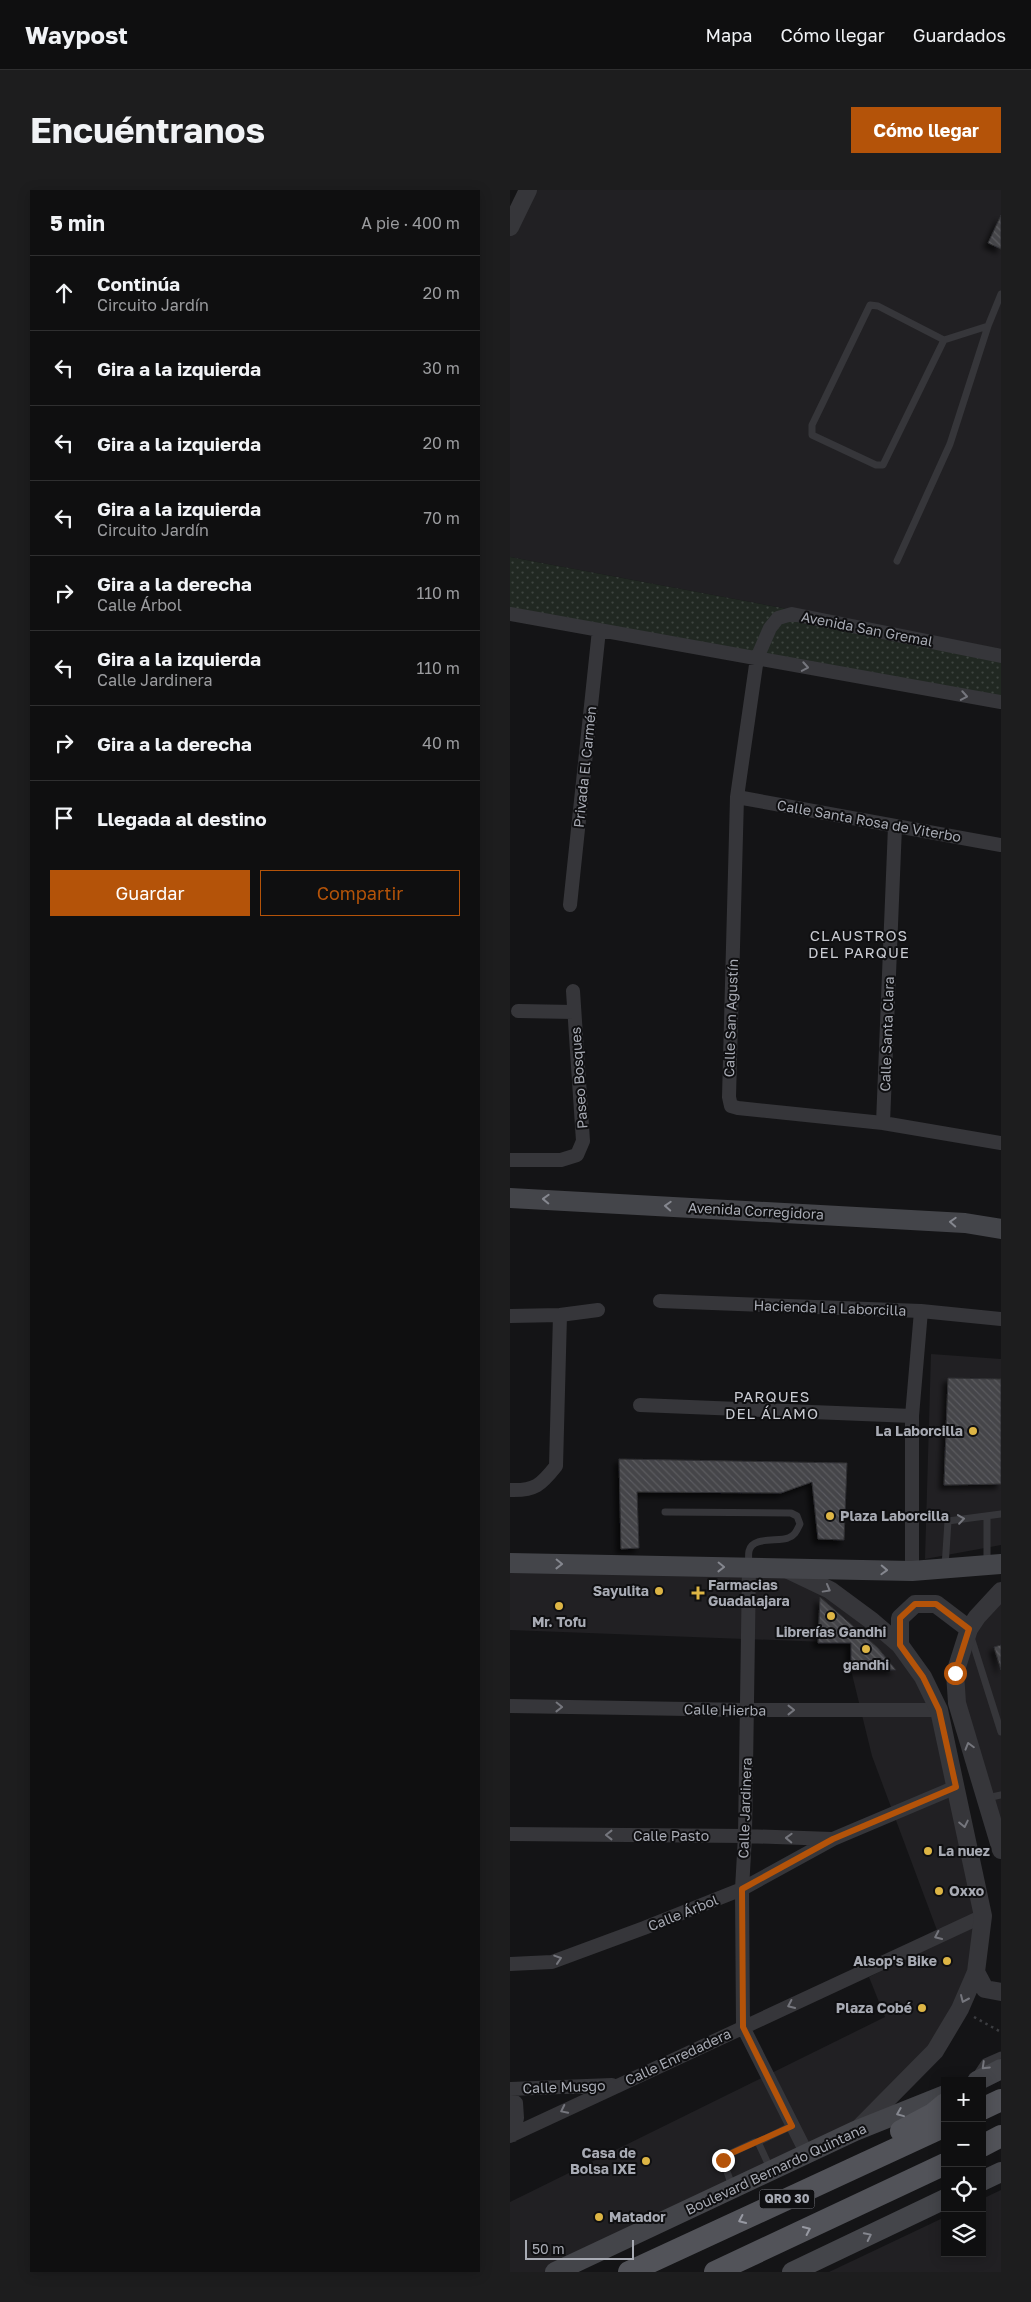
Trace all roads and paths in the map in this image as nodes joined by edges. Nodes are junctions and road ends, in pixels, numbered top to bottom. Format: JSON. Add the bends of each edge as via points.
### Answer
{"nodes":[{"id":1,"x":528,"y":190,"type":"edge"},
{"id":2,"x":510,"y":227,"type":"edge"},
{"id":3,"x":1001,"y":294,"type":"edge"},
{"id":4,"x":988,"y":326,"type":"junction"},
{"id":5,"x":944,"y":340,"type":"junction"},
{"id":6,"x":897,"y":561,"type":"dead end"},
{"id":7,"x":510,"y":614,"type":"edge"},
{"id":8,"x":599,"y":630,"type":"junction"},
{"id":9,"x":1001,"y":656,"type":"edge"},
{"id":10,"x":756,"y":658,"type":"junction"},
{"id":11,"x":1001,"y":702,"type":"edge"},
{"id":12,"x":737,"y":797,"type":"junction"},
{"id":13,"x":895,"y":826,"type":"junction"},
{"id":14,"x":1001,"y":845,"type":"edge"},
{"id":15,"x":570,"y":905,"type":"dead end"},
{"id":16,"x":573,"y":991,"type":"dead end"},
{"id":17,"x":518,"y":1010,"type":"dead end"},
{"id":18,"x":574,"y":1012,"type":"junction"},
{"id":19,"x":883,"y":1122,"type":"junction"},
{"id":20,"x":1001,"y":1143,"type":"edge"},
{"id":21,"x":510,"y":1160,"type":"edge"},
{"id":22,"x":510,"y":1198,"type":"edge"},
{"id":23,"x":1001,"y":1229,"type":"edge"},
{"id":24,"x":660,"y":1301,"type":"dead end"},
{"id":25,"x":598,"y":1310,"type":"dead end"},
{"id":26,"x":921,"y":1311,"type":"junction"},
{"id":27,"x":560,"y":1315,"type":"junction"},
{"id":28,"x":510,"y":1316,"type":"edge"},
{"id":29,"x":1001,"y":1319,"type":"edge"},
{"id":30,"x":640,"y":1405,"type":"dead end"},
{"id":31,"x":912,"y":1416,"type":"junction"},
{"id":32,"x":510,"y":1490,"type":"edge"},
{"id":33,"x":665,"y":1512,"type":"dead end"},
{"id":34,"x":1001,"y":1514,"type":"edge"},
{"id":35,"x":987,"y":1516,"type":"junction"},
{"id":36,"x":510,"y":1563,"type":"edge"},
{"id":37,"x":994,"y":1564,"type":"edge"},
{"id":38,"x":749,"y":1567,"type":"junction"},
{"id":39,"x":783,"y":1568,"type":"junction"},
{"id":40,"x":946,"y":1568,"type":"junction"},
{"id":41,"x":912,"y":1571,"type":"junction"},
{"id":42,"x":1001,"y":1590,"type":"edge"},
{"id":43,"x":969,"y":1629,"type":"junction"},
{"id":44,"x":900,"y":1645,"type":"junction"},
{"id":45,"x":510,"y":1706,"type":"edge"},
{"id":46,"x":748,"y":1710,"type":"junction"},
{"id":47,"x":939,"y":1710,"type":"junction"},
{"id":48,"x":1001,"y":1732,"type":"edge"},
{"id":49,"x":956,"y":1787,"type":"junction"},
{"id":50,"x":989,"y":1795,"type":"edge"},
{"id":51,"x":510,"y":1834,"type":"edge"},
{"id":52,"x":745,"y":1836,"type":"junction"},
{"id":53,"x":833,"y":1839,"type":"junction"},
{"id":54,"x":1001,"y":1850,"type":"edge"},
{"id":55,"x":742,"y":1889,"type":"junction"},
{"id":56,"x":982,"y":1916,"type":"junction"},
{"id":57,"x":510,"y":1964,"type":"edge"},
{"id":58,"x":976,"y":1972,"type":"junction"},
{"id":59,"x":1001,"y":1992,"type":"edge"},
{"id":60,"x":960,"y":2009,"type":"junction"},
{"id":61,"x":743,"y":2027,"type":"junction"},
{"id":62,"x":1001,"y":2032,"type":"edge"},
{"id":63,"x":1001,"y":2055,"type":"edge"},
{"id":64,"x":1001,"y":2069,"type":"edge"},
{"id":65,"x":975,"y":2077,"type":"edge"},
{"id":66,"x":985,"y":2077,"type":"edge"},
{"id":67,"x":618,"y":2085,"type":"junction"},
{"id":68,"x":510,"y":2089,"type":"edge"},
{"id":69,"x":941,"y":2097,"type":"edge"},
{"id":70,"x":510,"y":2098,"type":"edge"},
{"id":71,"x":1001,"y":2100,"type":"edge"},
{"id":72,"x":941,"y":2107,"type":"edge"},
{"id":73,"x":986,"y":2107,"type":"edge"},
{"id":74,"x":792,"y":2126,"type":"junction"},
{"id":75,"x":941,"y":2128,"type":"edge"},
{"id":76,"x":855,"y":2131,"type":"junction"},
{"id":77,"x":512,"y":2135,"type":"edge"},
{"id":78,"x":1001,"y":2136,"type":"edge"},
{"id":79,"x":758,"y":2142,"type":"junction"},
{"id":80,"x":986,"y":2144,"type":"edge"},
{"id":81,"x":807,"y":2154,"type":"junction"},
{"id":82,"x":941,"y":2166,"type":"edge"},
{"id":83,"x":771,"y":2171,"type":"junction"},
{"id":84,"x":1001,"y":2172,"type":"edge"},
{"id":85,"x":832,"y":2178,"type":"junction"},
{"id":86,"x":986,"y":2179,"type":"edge"},
{"id":87,"x":733,"y":2189,"type":"junction"},
{"id":88,"x":941,"y":2201,"type":"edge"},
{"id":89,"x":555,"y":2272,"type":"edge"},
{"id":90,"x":629,"y":2272,"type":"edge"},
{"id":91,"x":715,"y":2272,"type":"edge"},
{"id":92,"x":792,"y":2272,"type":"edge"}],
"edges":[{"from":1,"to":2,"type":"street"},
{"from":3,"to":4,"type":"lane"},
{"from":4,"to":5,"type":"lane"},
{"from":4,"to":6,"type":"lane","via":[[950,444]]},
{"from":5,"to":5,"type":"lane","via":[[883,465],[812,435],[812,425],[870,305],[878,306]]},
{"from":7,"to":8,"type":"street"},
{"from":8,"to":10,"type":"street"},
{"from":8,"to":15,"type":"street","name":"Privada El Carmén"},
{"from":9,"to":10,"type":"street","name":"Avenida San Gremal","via":[[792,614],[778,618]]},
{"from":10,"to":11,"type":"street","one_way":true},
{"from":10,"to":12,"type":"street","name":"Calle San Agustín"},
{"from":12,"to":13,"type":"street","name":"Calle Santa Rosa de Viterbo"},
{"from":12,"to":19,"type":"street","name":"Calle San Agustín","via":[[731,1106]]},
{"from":13,"to":14,"type":"street","name":"Calle Santa Rosa de Viterbo"},
{"from":13,"to":19,"type":"street","name":"Calle Santa Clara"},
{"from":16,"to":18,"type":"street","name":"Paseo Bosques"},
{"from":17,"to":18,"type":"street"},
{"from":18,"to":21,"type":"street","name":"Paseo Bosques","via":[[584,1141],[577,1155],[561,1160]]},
{"from":19,"to":20,"type":"street","name":"Calle San Agustín"},
{"from":23,"to":22,"type":"main road","name":"Avenida Corregidora","one_way":true,"via":[[965,1223]]},
{"from":24,"to":26,"type":"street","name":"Hacienda La Laborcilla"},
{"from":25,"to":27,"type":"street"},
{"from":26,"to":29,"type":"street","name":"Hacienda La Laborcilla"},
{"from":26,"to":31,"type":"street"},
{"from":27,"to":28,"type":"street"},
{"from":27,"to":32,"type":"street","via":[[556,1466],[541,1485]]},
{"from":30,"to":31,"type":"street"},
{"from":31,"to":41,"type":"street"},
{"from":33,"to":38,"type":"lane","via":[[791,1513],[798,1516],[800,1524],[789,1538],[752,1545]]},
{"from":34,"to":35,"type":"lane"},
{"from":35,"to":37,"type":"lane"},
{"from":40,"to":35,"type":"lane","one_way":true,"via":[[948,1521]]},
{"from":36,"to":38,"type":"main road","one_way":true},
{"from":37,"to":40,"type":"main road"},
{"from":38,"to":39,"type":"main road"},
{"from":38,"to":46,"type":"street","name":"Calle Jardinera"},
{"from":39,"to":41,"type":"main road","one_way":true},
{"from":39,"to":44,"type":"street","one_way":true,"via":[[830,1590]]},
{"from":40,"to":41,"type":"main road"},
{"from":42,"to":43,"type":"street"},
{"from":43,"to":44,"type":"street","via":[[936,1604],[915,1604],[900,1618]]},
{"from":43,"to":48,"type":"lane"},
{"from":50,"to":43,"type":"street","one_way":true,"via":[[957,1704],[955,1673]]},
{"from":44,"to":47,"type":"street","via":[[923,1677]]},
{"from":45,"to":46,"type":"street","name":"Calle Hierba","one_way":true},
{"from":46,"to":47,"type":"street","name":"Calle Hierba","one_way":true},
{"from":46,"to":52,"type":"street","name":"Calle Jardinera"},
{"from":47,"to":49,"type":"street"},
{"from":49,"to":53,"type":"street","name":"Calle Árbol"},
{"from":49,"to":56,"type":"street","one_way":true},
{"from":50,"to":54,"type":"street"},
{"from":52,"to":51,"type":"street","name":"Calle Pasto","one_way":true},
{"from":53,"to":52,"type":"street","name":"Calle Pasto","one_way":true},
{"from":52,"to":55,"type":"street","name":"Calle Jardinera"},
{"from":53,"to":55,"type":"street","name":"Calle Árbol"},
{"from":57,"to":55,"type":"street","name":"Calle Árbol","one_way":true,"via":[[552,1962]]},
{"from":55,"to":61,"type":"street","name":"Calle Jardinera"},
{"from":56,"to":58,"type":"street"},
{"from":56,"to":61,"type":"street","name":"Calle Enredadera","one_way":true},
{"from":58,"to":59,"type":"street","via":[[985,1989]]},
{"from":58,"to":60,"type":"street","one_way":true},
{"from":60,"to":62,"type":"path"},
{"from":60,"to":76,"type":"street","via":[[935,2051]]},
{"from":61,"to":67,"type":"street","name":"Calle Enredadera"},
{"from":61,"to":74,"type":"street","name":"Calle Jardinera"},
{"from":63,"to":65,"type":"lane","one_way":true,"via":[[985,2062]]},
{"from":64,"to":66,"type":"main road"},
{"from":67,"to":68,"type":"street","name":"Calle Musgo"},
{"from":67,"to":77,"type":"street","name":"Calle Enredadera","one_way":true},
{"from":69,"to":76,"type":"main road","name":"Boulevard Bernardo Quintana","one_way":true},
{"from":70,"to":77,"type":"street","via":[[516,2103],[517,2118]]},
{"from":71,"to":73,"type":"main road"},
{"from":72,"to":85,"type":"main road","via":[[840,2165]]},
{"from":74,"to":79,"type":"lane"},
{"from":74,"to":81,"type":"street","name":"Calle Jardinera"},
{"from":75,"to":85,"type":"main road","number":"QRO 30"},
{"from":76,"to":81,"type":"main road","name":"Boulevard Bernardo Quintana"},
{"from":78,"to":80,"type":"main road"},
{"from":79,"to":83,"type":"lane"},
{"from":79,"to":87,"type":"lane","via":[[725,2156],[723,2160]]},
{"from":81,"to":83,"type":"main road","name":"Boulevard Bernardo Quintana"},
{"from":91,"to":82,"type":"main road","number":"QRO 30","one_way":true},
{"from":83,"to":87,"type":"main road","name":"Boulevard Bernardo Quintana"},
{"from":84,"to":86,"type":"main road"},
{"from":85,"to":90,"type":"main road","number":"QRO 30","one_way":true},
{"from":87,"to":89,"type":"main road","name":"Boulevard Bernardo Quintana"},
{"from":92,"to":88,"type":"main road","one_way":true}]}
